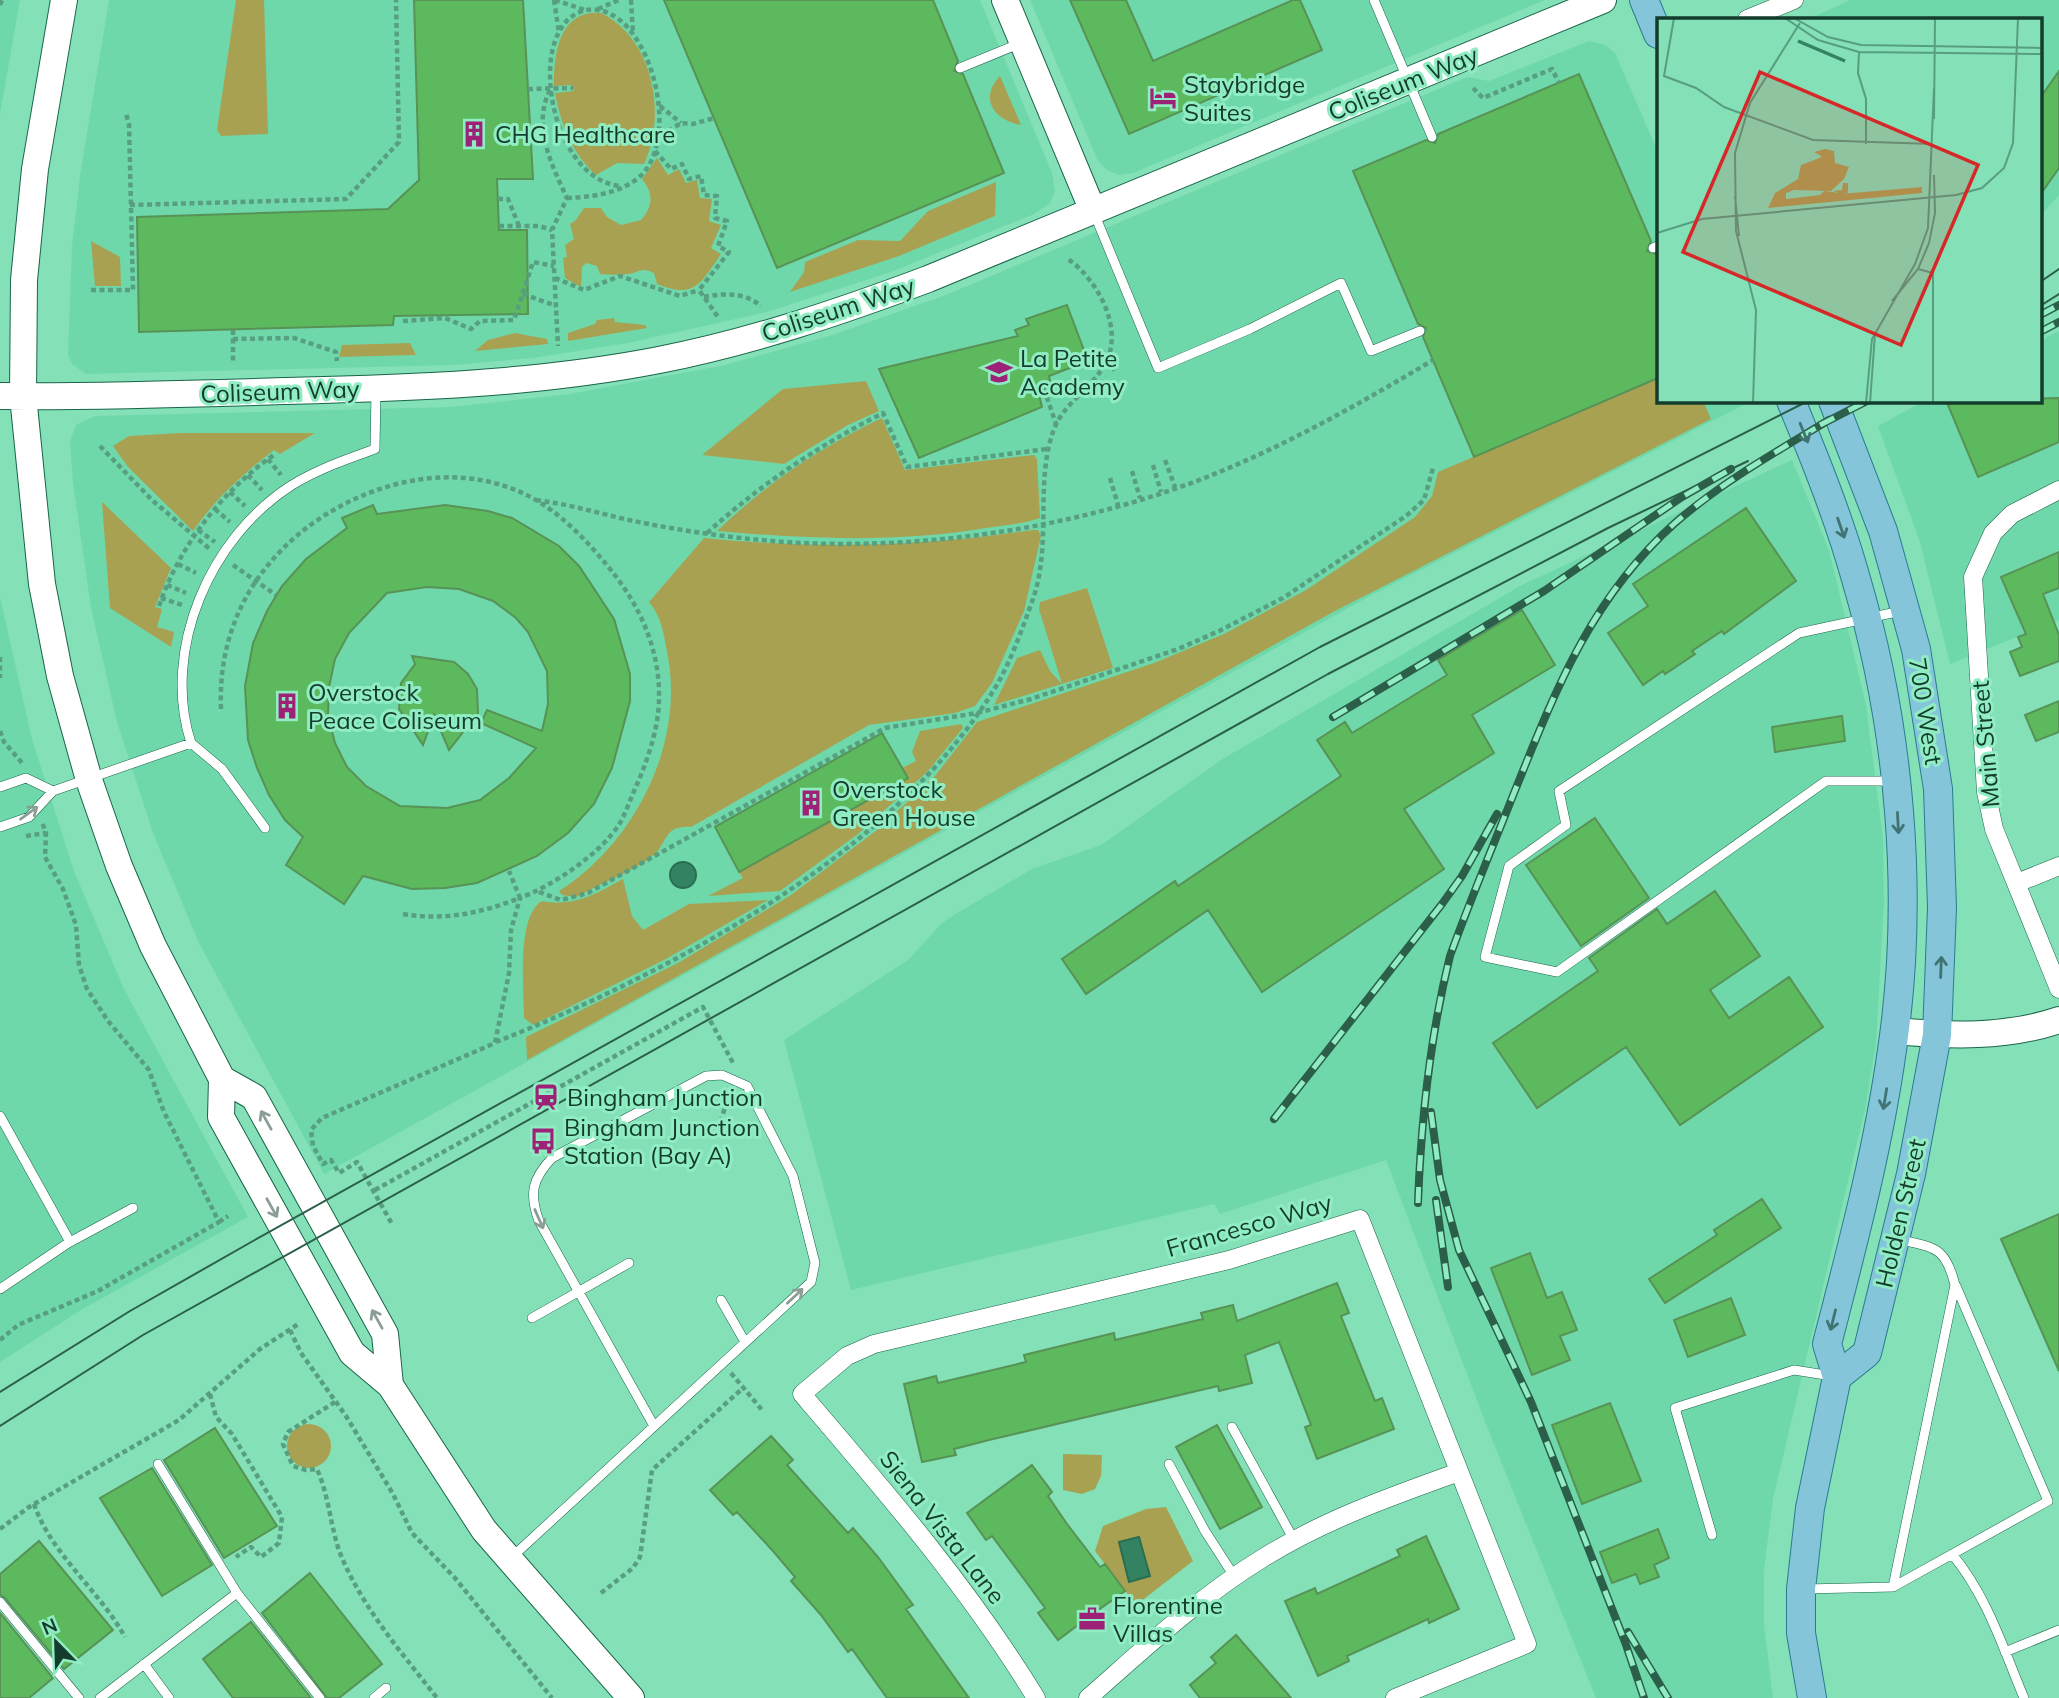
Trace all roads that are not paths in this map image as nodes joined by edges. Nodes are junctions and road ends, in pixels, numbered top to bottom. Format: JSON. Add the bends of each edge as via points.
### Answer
{"nodes":[{"id":1,"x":64,"y":0,"type":"edge"},
{"id":2,"x":1005,"y":0,"type":"edge"},
{"id":3,"x":1374,"y":0,"type":"edge"},
{"id":4,"x":1603,"y":0,"type":"edge"},
{"id":5,"x":1644,"y":0,"type":"edge"},
{"id":6,"x":1794,"y":0,"type":"edge"},
{"id":7,"x":1749,"y":18,"type":"edge"},
{"id":8,"x":1657,"y":32,"type":"edge"},
{"id":9,"x":1023,"y":43,"type":"junction"},
{"id":10,"x":960,"y":68,"type":"dead end"},
{"id":11,"x":1409,"y":80,"type":"junction"},
{"id":12,"x":1432,"y":137,"type":"dead end"},
{"id":13,"x":1093,"y":211,"type":"junction"},
{"id":14,"x":1420,"y":331,"type":"dead end"},
{"id":15,"x":376,"y":388,"type":"junction"},
{"id":16,"x":11,"y":396,"type":"edge"},
{"id":17,"x":1791,"y":402,"type":"edge"},
{"id":18,"x":1833,"y":402,"type":"edge"},
{"id":19,"x":2059,"y":490,"type":"edge"},
{"id":20,"x":1906,"y":610,"type":"junction"},
{"id":21,"x":1867,"y":620,"type":"junction"},
{"id":22,"x":191,"y":743,"type":"junction"},
{"id":23,"x":89,"y":780,"type":"junction"},
{"id":24,"x":1895,"y":781,"type":"junction"},
{"id":25,"x":0,"y":787,"type":"edge"},
{"id":26,"x":53,"y":791,"type":"junction"},
{"id":27,"x":0,"y":827,"type":"edge"},
{"id":28,"x":265,"y":828,"type":"dead end"},
{"id":29,"x":2059,"y":866,"type":"edge"},
{"id":30,"x":2017,"y":883,"type":"junction"},
{"id":31,"x":2059,"y":989,"type":"edge"},
{"id":32,"x":2059,"y":1020,"type":"edge"},
{"id":33,"x":1895,"y":1031,"type":"junction"},
{"id":34,"x":1937,"y":1035,"type":"junction"},
{"id":35,"x":222,"y":1079,"type":"junction"},
{"id":36,"x":0,"y":1116,"type":"edge"},
{"id":37,"x":133,"y":1208,"type":"dead end"},
{"id":38,"x":1895,"y":1239,"type":"junction"},
{"id":39,"x":71,"y":1241,"type":"junction"},
{"id":40,"x":629,"y":1263,"type":"dead end"},
{"id":41,"x":1955,"y":1285,"type":"junction"},
{"id":42,"x":0,"y":1289,"type":"edge"},
{"id":43,"x":579,"y":1292,"type":"junction"},
{"id":44,"x":722,"y":1300,"type":"dead end"},
{"id":45,"x":533,"y":1318,"type":"dead end"},
{"id":46,"x":745,"y":1342,"type":"junction"},
{"id":47,"x":1837,"y":1377,"type":"junction"},
{"id":48,"x":390,"y":1385,"type":"junction"},
{"id":49,"x":802,"y":1394,"type":"joint"},
{"id":50,"x":654,"y":1426,"type":"junction"},
{"id":51,"x":1232,"y":1427,"type":"dead end"},
{"id":52,"x":158,"y":1464,"type":"dead end"},
{"id":53,"x":1169,"y":1464,"type":"dead end"},
{"id":54,"x":1459,"y":1472,"type":"junction"},
{"id":55,"x":2059,"y":1497,"type":"edge"},
{"id":56,"x":2048,"y":1501,"type":"junction"},
{"id":57,"x":1712,"y":1535,"type":"dead end"},
{"id":58,"x":1294,"y":1540,"type":"junction"},
{"id":59,"x":1952,"y":1554,"type":"junction"},
{"id":60,"x":508,"y":1560,"type":"junction"},
{"id":61,"x":1234,"y":1576,"type":"junction"},
{"id":62,"x":1893,"y":1587,"type":"junction"},
{"id":63,"x":1801,"y":1589,"type":"junction"},
{"id":64,"x":237,"y":1593,"type":"junction"},
{"id":65,"x":0,"y":1602,"type":"edge"},
{"id":66,"x":2059,"y":1630,"type":"edge"},
{"id":67,"x":2005,"y":1652,"type":"junction"},
{"id":68,"x":144,"y":1664,"type":"junction"},
{"id":69,"x":386,"y":1688,"type":"dead end"},
{"id":70,"x":79,"y":1698,"type":"edge"},
{"id":71,"x":100,"y":1698,"type":"edge"},
{"id":72,"x":169,"y":1698,"type":"edge"},
{"id":73,"x":320,"y":1698,"type":"edge"},
{"id":74,"x":374,"y":1698,"type":"edge"},
{"id":75,"x":631,"y":1698,"type":"edge"},
{"id":76,"x":1036,"y":1698,"type":"edge"},
{"id":77,"x":1087,"y":1698,"type":"edge"},
{"id":78,"x":1395,"y":1698,"type":"edge"},
{"id":79,"x":1812,"y":1698,"type":"edge"},
{"id":80,"x":2024,"y":1698,"type":"edge"}],
"edges":[{"from":1,"to":16,"type":"main road","via":[[35,169]]},
{"from":2,"to":9,"type":"main road"},
{"from":3,"to":11,"type":"lane"},
{"from":4,"to":11,"type":"main road","name":"Coliseum Way"},
{"from":5,"to":8,"type":"main road"},
{"from":6,"to":7,"type":"street"},
{"from":9,"to":10,"type":"lane"},
{"from":9,"to":13,"type":"main road"},
{"from":11,"to":12,"type":"lane"},
{"from":11,"to":13,"type":"main road","name":"Coliseum Way"},
{"from":13,"to":14,"type":"lane","via":[[1158,368],[1341,283],[1371,351]]},
{"from":13,"to":15,"type":"main road","name":"Coliseum Way","via":[[841,311],[716,347],[565,375]]},
{"from":15,"to":16,"type":"main road","name":"Coliseum Way"},
{"from":15,"to":22,"type":"lane","via":[[375,449],[291,486],[248,524],[222,558],[195,610],[181,679],[182,714]]},
{"from":16,"to":23,"type":"main road","via":[[60,676]]},
{"from":17,"to":21,"type":"main road","name":"700 West","one_way":true,"via":[[1832,502]]},
{"from":18,"to":20,"type":"main road","name":"700 West","via":[[1883,531]]},
{"from":19,"to":30,"type":"street","name":"Main Street","via":[[2012,514],[1993,533],[1973,577],[1986,792],[1994,829]]},
{"from":20,"to":21,"type":"lane"},
{"from":34,"to":20,"type":"main road","name":"700 West","one_way":true,"via":[[1942,845],[1931,734]]},
{"from":21,"to":24,"type":"main road","name":"700 West"},
{"from":21,"to":24,"type":"lane","via":[[1799,633],[1559,791],[1566,825],[1509,866],[1485,957],[1557,972],[1826,781]]},
{"from":22,"to":23,"type":"lane"},
{"from":22,"to":28,"type":"lane","via":[[222,769]]},
{"from":23,"to":26,"type":"lane"},
{"from":23,"to":35,"type":"main road","via":[[153,946]]},
{"from":24,"to":33,"type":"main road","name":"700 West","one_way":true,"via":[[1901,882]]},
{"from":25,"to":26,"type":"lane","via":[[26,778]]},
{"from":27,"to":26,"type":"lane","one_way":true,"via":[[29,817]]},
{"from":29,"to":30,"type":"street"},
{"from":30,"to":31,"type":"street","name":"Main Street"},
{"from":32,"to":34,"type":"main road","via":[[2008,1032]]},
{"from":33,"to":34,"type":"main road"},
{"from":33,"to":47,"type":"main road","name":"Holden Street","one_way":true,"via":[[1881,1122],[1828,1344]]},
{"from":34,"to":38,"type":"main road","name":"Holden Street"},
{"from":35,"to":48,"type":"main road","one_way":true,"via":[[221,1117],[352,1353]]},
{"from":48,"to":35,"type":"main road","one_way":true,"via":[[385,1334],[254,1097]]},
{"from":36,"to":39,"type":"lane"},
{"from":37,"to":39,"type":"lane"},
{"from":38,"to":41,"type":"lane","via":[[1940,1250],[1949,1262]]},
{"from":38,"to":47,"type":"main road","name":"Holden Street","via":[[1867,1353]]},
{"from":39,"to":42,"type":"lane"},
{"from":40,"to":43,"type":"lane"},
{"from":41,"to":56,"type":"lane"},
{"from":41,"to":62,"type":"lane"},
{"from":43,"to":45,"type":"lane"},
{"from":46,"to":43,"type":"lane","one_way":true,"via":[[811,1282],[816,1263],[793,1176],[747,1086],[722,1075],[706,1076],[552,1158],[539,1172],[532,1203]]},
{"from":43,"to":50,"type":"lane"},
{"from":44,"to":46,"type":"lane"},
{"from":46,"to":50,"type":"lane"},
{"from":47,"to":57,"type":"lane","via":[[1794,1370],[1675,1408]]},
{"from":47,"to":63,"type":"main road","name":"Holden Street","via":[[1810,1508]]},
{"from":48,"to":60,"type":"main road"},
{"from":49,"to":54,"type":"street","name":"Francesco Way","via":[[847,1356],[874,1344],[1229,1260],[1360,1219]]},
{"from":49,"to":76,"type":"street","name":"Siena Vista Lane","via":[[916,1526],[993,1630]]},
{"from":50,"to":60,"type":"lane"},
{"from":51,"to":58,"type":"lane"},
{"from":52,"to":64,"type":"lane"},
{"from":53,"to":61,"type":"lane"},
{"from":54,"to":58,"type":"street","via":[[1357,1510]]},
{"from":54,"to":78,"type":"street","name":"Francesco Way","via":[[1527,1644]]},
{"from":55,"to":56,"type":"lane"},
{"from":56,"to":59,"type":"lane"},
{"from":58,"to":61,"type":"street"},
{"from":59,"to":62,"type":"lane"},
{"from":59,"to":67,"type":"lane","via":[[1979,1592]]},
{"from":60,"to":75,"type":"main road"},
{"from":61,"to":77,"type":"street"},
{"from":62,"to":63,"type":"lane"},
{"from":63,"to":79,"type":"main road","name":"Holden Street","via":[[1801,1633]]},
{"from":64,"to":68,"type":"lane"},
{"from":64,"to":73,"type":"lane"},
{"from":65,"to":70,"type":"lane"},
{"from":66,"to":67,"type":"lane"},
{"from":67,"to":80,"type":"lane"},
{"from":68,"to":71,"type":"lane"},
{"from":68,"to":72,"type":"lane"},
{"from":69,"to":74,"type":"lane"}]}
